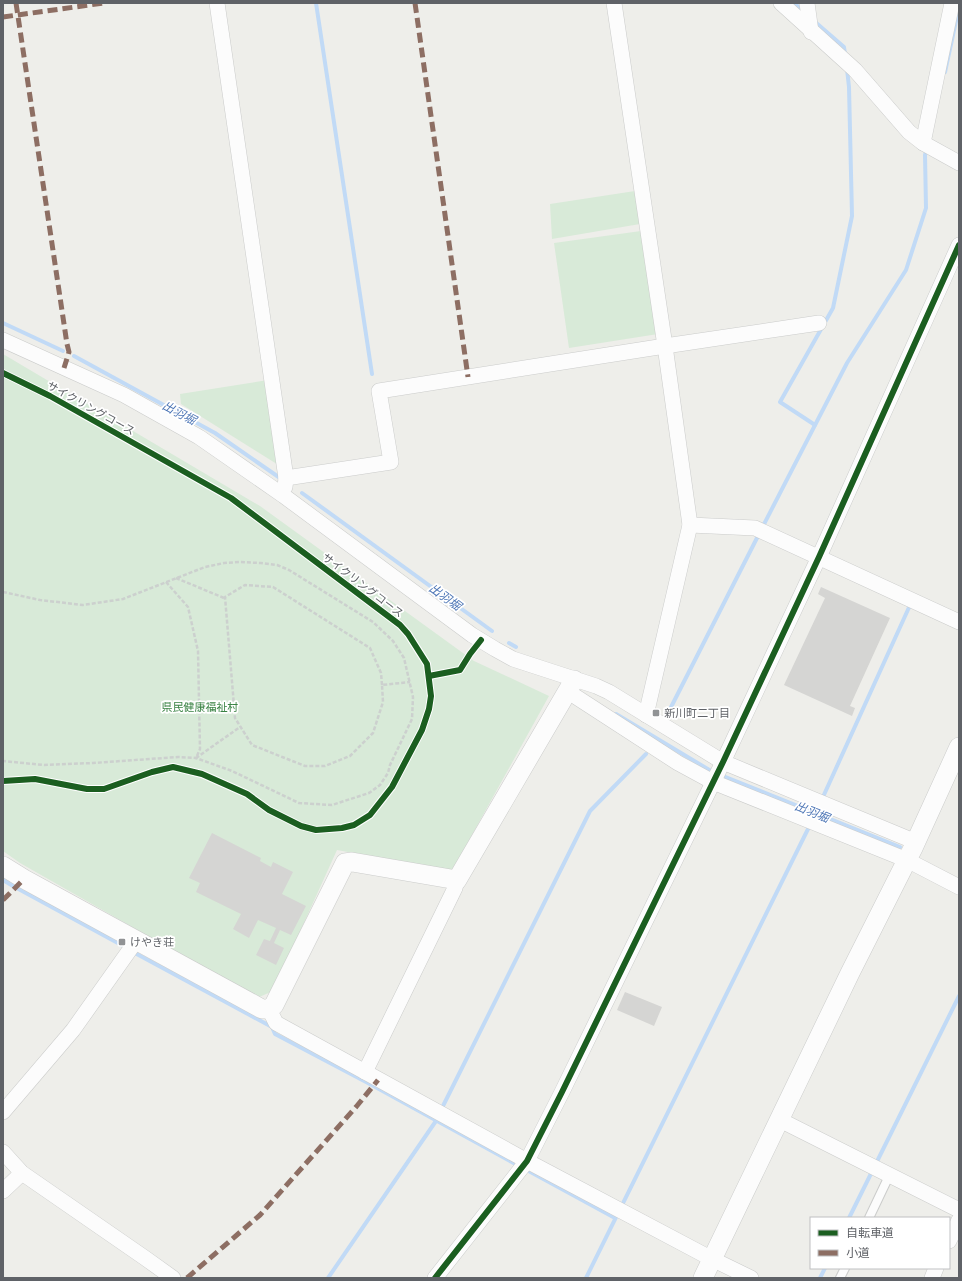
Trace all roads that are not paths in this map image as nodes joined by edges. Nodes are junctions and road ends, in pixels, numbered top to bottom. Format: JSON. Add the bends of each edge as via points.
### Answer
{"nodes":[{"id":1,"x":218,"y":3,"type":"edge"},
{"id":2,"x":614,"y":3,"type":"edge"},
{"id":3,"x":781,"y":3,"type":"edge"},
{"id":4,"x":807,"y":3,"type":"edge"},
{"id":5,"x":952,"y":3,"type":"edge"},
{"id":6,"x":811,"y":32,"type":"junction"},
{"id":7,"x":923,"y":143,"type":"junction"},
{"id":8,"x":959,"y":163,"type":"edge"},
{"id":9,"x":959,"y":245,"type":"edge"},
{"id":10,"x":819,"y":323,"type":"dead end"},
{"id":11,"x":3,"y":340,"type":"edge"},
{"id":12,"x":665,"y":346,"type":"junction"},
{"id":13,"x":286,"y":478,"type":"junction"},
{"id":14,"x":284,"y":496,"type":"junction"},
{"id":15,"x":690,"y":525,"type":"junction"},
{"id":16,"x":819,"y":557,"type":"junction"},
{"id":17,"x":959,"y":622,"type":"edge"},
{"id":18,"x":570,"y":686,"type":"junction"},
{"id":19,"x":646,"y":715,"type":"junction"},
{"id":20,"x":959,"y":747,"type":"edge"},
{"id":21,"x":723,"y":762,"type":"junction"},
{"id":22,"x":713,"y":782,"type":"junction"},
{"id":23,"x":916,"y":842,"type":"junction"},
{"id":24,"x":907,"y":860,"type":"junction"},
{"id":25,"x":3,"y":866,"type":"edge"},
{"id":26,"x":457,"y":880,"type":"junction"},
{"id":27,"x":959,"y":887,"type":"edge"},
{"id":28,"x":136,"y":940,"type":"junction"},
{"id":29,"x":269,"y":1009,"type":"junction"},
{"id":30,"x":365,"y":1072,"type":"junction"},
{"id":31,"x":3,"y":1112,"type":"edge"},
{"id":32,"x":780,"y":1120,"type":"junction"},
{"id":33,"x":3,"y":1152,"type":"edge"},
{"id":34,"x":527,"y":1161,"type":"junction"},
{"id":35,"x":22,"y":1173,"type":"junction"},
{"id":36,"x":889,"y":1176,"type":"junction"},
{"id":37,"x":3,"y":1191,"type":"edge"},
{"id":38,"x":959,"y":1210,"type":"edge"},
{"id":39,"x":869,"y":1217,"type":"edge"},
{"id":40,"x":959,"y":1220,"type":"edge"},
{"id":41,"x":950,"y":1239,"type":"edge"},
{"id":42,"x":712,"y":1259,"type":"junction"},
{"id":43,"x":844,"y":1269,"type":"edge"},
{"id":44,"x":172,"y":1278,"type":"edge"},
{"id":45,"x":435,"y":1278,"type":"edge"},
{"id":46,"x":703,"y":1278,"type":"edge"},
{"id":47,"x":751,"y":1278,"type":"edge"},
{"id":48,"x":840,"y":1278,"type":"edge"}],
"edges":[{"from":1,"to":13,"type":"street"},
{"from":2,"to":12,"type":"street"},
{"from":3,"to":6,"type":"street"},
{"from":4,"to":6,"type":"street"},
{"from":5,"to":7,"type":"street"},
{"from":6,"to":7,"type":"street","via":[[855,70],[909,132]]},
{"from":7,"to":8,"type":"street"},
{"from":9,"to":16,"type":"street"},
{"from":10,"to":12,"type":"street"},
{"from":11,"to":14,"type":"street","via":[[124,395],[198,437]]},
{"from":12,"to":13,"type":"street","via":[[379,391],[391,462]]},
{"from":12,"to":15,"type":"street"},
{"from":13,"to":14,"type":"street"},
{"from":14,"to":18,"type":"street","via":[[472,635],[513,659]]},
{"from":15,"to":16,"type":"street","via":[[755,528]]},
{"from":15,"to":19,"type":"street"},
{"from":16,"to":17,"type":"street"},
{"from":16,"to":21,"type":"street"},
{"from":18,"to":19,"type":"street","via":[[596,686]]},
{"from":18,"to":22,"type":"street","via":[[678,764]]},
{"from":18,"to":26,"type":"street"},
{"from":19,"to":21,"type":"street"},
{"from":20,"to":23,"type":"street"},
{"from":21,"to":22,"type":"street"},
{"from":21,"to":23,"type":"street"},
{"from":22,"to":24,"type":"street"},
{"from":22,"to":34,"type":"street"},
{"from":23,"to":24,"type":"street"},
{"from":24,"to":27,"type":"street"},
{"from":24,"to":32,"type":"street","via":[[850,972]]},
{"from":25,"to":28,"type":"street"},
{"from":26,"to":29,"type":"street","via":[[352,862],[345,863],[274,1005]]},
{"from":26,"to":30,"type":"street"},
{"from":28,"to":29,"type":"street","via":[[262,1008]]},
{"from":28,"to":31,"type":"street","via":[[73,1030]]},
{"from":29,"to":30,"type":"street","via":[[276,1023]]},
{"from":30,"to":34,"type":"street"},
{"from":32,"to":36,"type":"street"},
{"from":32,"to":42,"type":"street"},
{"from":33,"to":35,"type":"street"},
{"from":34,"to":42,"type":"street"},
{"from":34,"to":45,"type":"street"},
{"from":35,"to":37,"type":"street"},
{"from":35,"to":44,"type":"street"},
{"from":36,"to":38,"type":"street"},
{"from":36,"to":39,"type":"lane"},
{"from":40,"to":41,"type":"street"},
{"from":42,"to":46,"type":"street"},
{"from":42,"to":47,"type":"street"},
{"from":43,"to":48,"type":"lane"}]}
